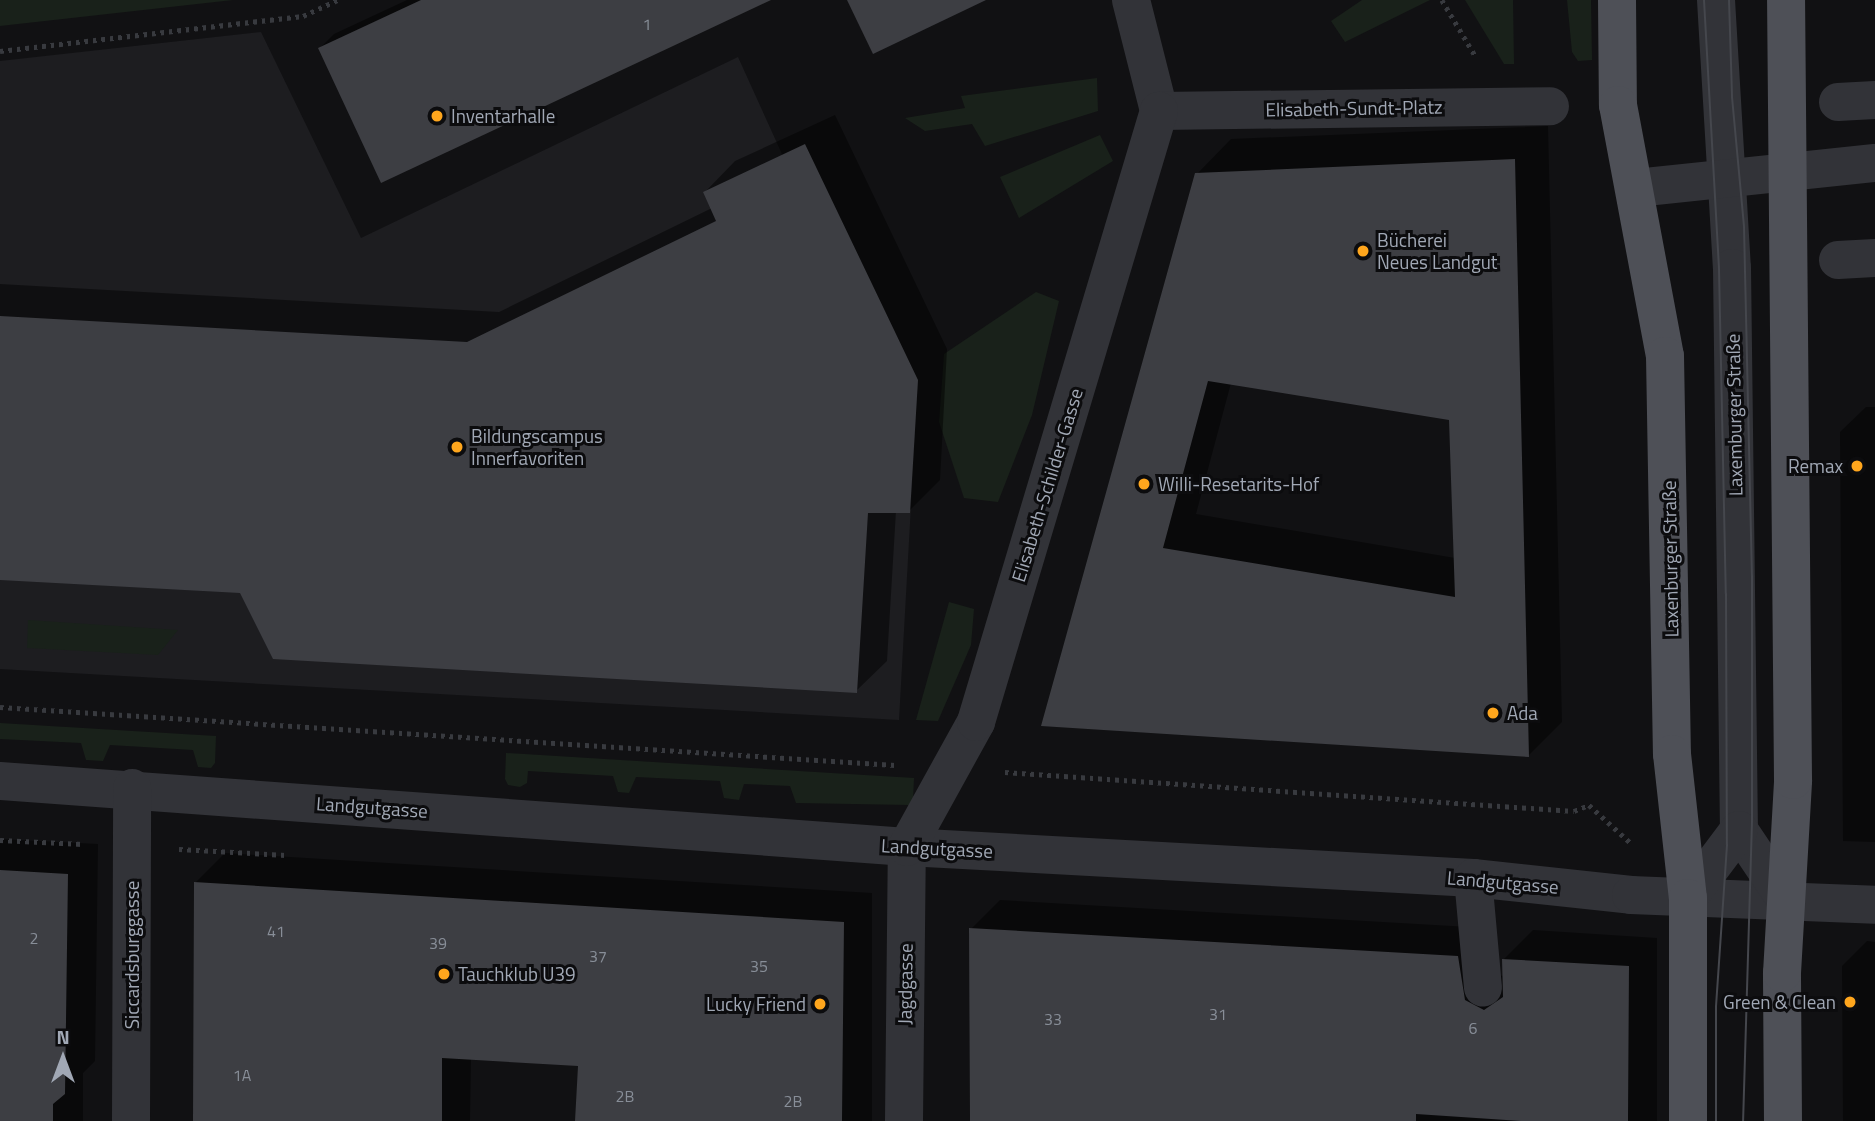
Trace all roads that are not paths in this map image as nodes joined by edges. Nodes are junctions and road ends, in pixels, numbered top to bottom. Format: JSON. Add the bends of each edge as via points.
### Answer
{"nodes":[{"id":1,"x":1131,"y":0,"type":"edge"},
{"id":2,"x":1616,"y":0,"type":"edge"},
{"id":3,"x":1716,"y":0,"type":"edge"},
{"id":4,"x":1786,"y":0,"type":"edge"},
{"id":5,"x":1550,"y":106,"type":"dead end"},
{"id":6,"x":1159,"y":111,"type":"junction"},
{"id":7,"x":1875,"y":163,"type":"edge"},
{"id":8,"x":1788,"y":173,"type":"junction"},
{"id":9,"x":1725,"y":179,"type":"junction"},
{"id":10,"x":1636,"y":188,"type":"junction"},
{"id":11,"x":0,"y":781,"type":"edge"},
{"id":12,"x":132,"y":789,"type":"junction"},
{"id":13,"x":1739,"y":830,"type":"junction"},
{"id":14,"x":907,"y":847,"type":"junction"},
{"id":15,"x":1473,"y":878,"type":"junction"},
{"id":16,"x":1688,"y":898,"type":"junction"},
{"id":17,"x":1786,"y":900,"type":"junction"},
{"id":18,"x":1875,"y":905,"type":"edge"},
{"id":19,"x":1483,"y":988,"type":"dead end"},
{"id":20,"x":131,"y":1121,"type":"edge"},
{"id":21,"x":904,"y":1121,"type":"edge"},
{"id":22,"x":1688,"y":1121,"type":"edge"},
{"id":23,"x":1783,"y":1121,"type":"edge"}],
"edges":[{"from":1,"to":6,"type":"street"},
{"from":2,"to":10,"type":"main road","name":"Laxenburger Straße","via":[[1618,105]]},
{"from":3,"to":9,"type":"street","name":"Laxemburger Straße"},
{"from":4,"to":8,"type":"main road"},
{"from":5,"to":6,"type":"street","name":"Elisabeth-Sundt-Platz"},
{"from":6,"to":14,"type":"street","name":"Elisabeth-Schilder-Gasse","via":[[976,722]]},
{"from":7,"to":8,"type":"street"},
{"from":8,"to":9,"type":"street"},
{"from":8,"to":17,"type":"main road","via":[[1793,780]]},
{"from":9,"to":10,"type":"street"},
{"from":9,"to":13,"type":"street","name":"Laxemburger Straße","via":[[1735,436]]},
{"from":10,"to":16,"type":"main road","name":"Laxenburger Straße","via":[[1665,356],[1672,754]]},
{"from":11,"to":12,"type":"street","name":"Landgutgasse"},
{"from":12,"to":14,"type":"street","name":"Landgutgasse"},
{"from":12,"to":20,"type":"street","name":"Siccardsburggasse"},
{"from":13,"to":16,"type":"street"},
{"from":13,"to":17,"type":"street"},
{"from":14,"to":15,"type":"street","name":"Landgutgasse"},
{"from":14,"to":21,"type":"street","name":"Jagdgasse"},
{"from":15,"to":16,"type":"street","name":"Landgutgasse"},
{"from":15,"to":19,"type":"street"},
{"from":16,"to":17,"type":"street","name":"Landgutgasse"},
{"from":16,"to":22,"type":"main road","name":"Laxenburger Straße"},
{"from":17,"to":18,"type":"street","name":"Landgutgasse"},
{"from":17,"to":23,"type":"main road"}]}
